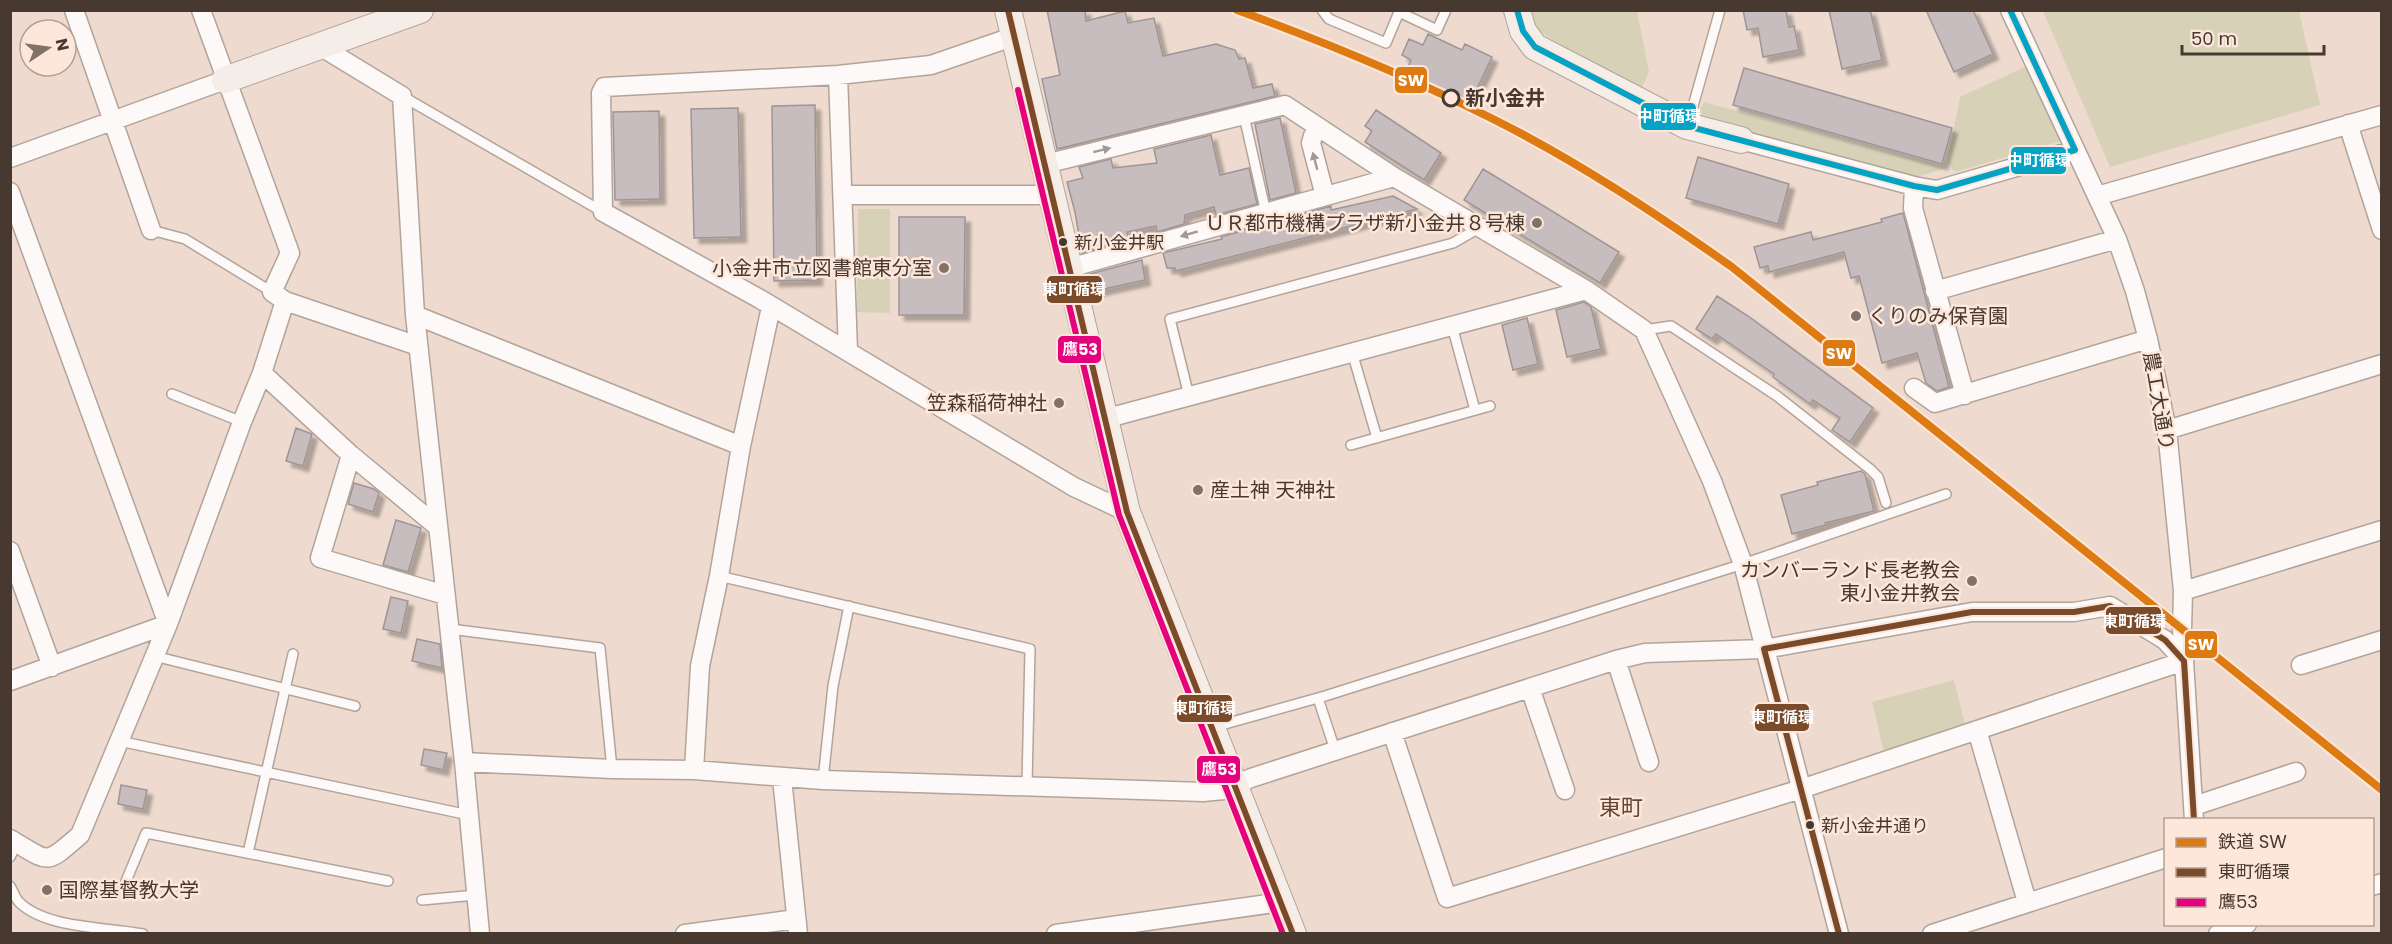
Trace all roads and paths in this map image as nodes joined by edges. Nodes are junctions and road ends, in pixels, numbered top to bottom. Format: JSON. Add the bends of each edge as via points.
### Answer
{"nodes":[{"id":1,"x":74,"y":10,"type":"edge"},
{"id":2,"x":201,"y":10,"type":"edge"},
{"id":3,"x":420,"y":10,"type":"edge"},
{"id":4,"x":1008,"y":10,"type":"edge"},
{"id":5,"x":1322,"y":10,"type":"edge"},
{"id":6,"x":1446,"y":10,"type":"edge"},
{"id":7,"x":1517,"y":10,"type":"edge"},
{"id":8,"x":1720,"y":10,"type":"edge"},
{"id":9,"x":2010,"y":10,"type":"edge"},
{"id":10,"x":1398,"y":11,"type":"edge"},
{"id":11,"x":1015,"y":36,"type":"junction"},
{"id":12,"x":320,"y":46,"type":"junction"},
{"id":13,"x":838,"y":75,"type":"junction"},
{"id":14,"x":225,"y":81,"type":"junction"},
{"id":15,"x":402,"y":96,"type":"junction"},
{"id":16,"x":2382,"y":115,"type":"edge"},
{"id":17,"x":1244,"y":116,"type":"junction"},
{"id":18,"x":113,"y":122,"type":"junction"},
{"id":19,"x":2348,"y":124,"type":"junction"},
{"id":20,"x":1687,"y":126,"type":"junction"},
{"id":21,"x":1320,"y":129,"type":"junction"},
{"id":22,"x":1741,"y":140,"type":"joint"},
{"id":23,"x":2075,"y":150,"type":"junction"},
{"id":24,"x":10,"y":158,"type":"edge"},
{"id":25,"x":1045,"y":164,"type":"junction"},
{"id":26,"x":1394,"y":177,"type":"junction"},
{"id":27,"x":1914,"y":186,"type":"junction"},
{"id":28,"x":10,"y":192,"type":"edge"},
{"id":29,"x":843,"y":195,"type":"junction"},
{"id":30,"x":1052,"y":195,"type":"junction"},
{"id":31,"x":1325,"y":196,"type":"junction"},
{"id":32,"x":2097,"y":196,"type":"junction"},
{"id":33,"x":603,"y":212,"type":"junction"},
{"id":34,"x":1266,"y":213,"type":"junction"},
{"id":35,"x":1479,"y":228,"type":"junction"},
{"id":36,"x":151,"y":230,"type":"joint"},
{"id":37,"x":2382,"y":230,"type":"edge"},
{"id":38,"x":2117,"y":239,"type":"junction"},
{"id":39,"x":1069,"y":268,"type":"junction"},
{"id":40,"x":1586,"y":290,"type":"junction"},
{"id":41,"x":1935,"y":291,"type":"junction"},
{"id":42,"x":279,"y":296,"type":"junction"},
{"id":43,"x":771,"y":307,"type":"junction"},
{"id":44,"x":415,"y":315,"type":"junction"},
{"id":45,"x":1452,"y":326,"type":"junction"},
{"id":46,"x":1644,"y":330,"type":"junction"},
{"id":47,"x":2148,"y":339,"type":"junction"},
{"id":48,"x":418,"y":346,"type":"junction"},
{"id":49,"x":848,"y":351,"type":"junction"},
{"id":50,"x":1352,"y":352,"type":"junction"},
{"id":51,"x":2382,"y":364,"type":"edge"},
{"id":52,"x":262,"y":373,"type":"junction"},
{"id":53,"x":1914,"y":388,"type":"dead end"},
{"id":54,"x":172,"y":394,"type":"dead end"},
{"id":55,"x":1965,"y":395,"type":"junction"},
{"id":56,"x":1189,"y":396,"type":"junction"},
{"id":57,"x":1490,"y":406,"type":"dead end"},
{"id":58,"x":1475,"y":410,"type":"junction"},
{"id":59,"x":1104,"y":419,"type":"junction"},
{"id":60,"x":242,"y":422,"type":"junction"},
{"id":61,"x":2167,"y":430,"type":"junction"},
{"id":62,"x":1377,"y":438,"type":"junction"},
{"id":63,"x":1351,"y":445,"type":"dead end"},
{"id":64,"x":741,"y":446,"type":"junction"},
{"id":65,"x":351,"y":455,"type":"junction"},
{"id":66,"x":1946,"y":494,"type":"dead end"},
{"id":67,"x":1886,"y":503,"type":"dead end"},
{"id":68,"x":1127,"y":512,"type":"junction"},
{"id":69,"x":438,"y":527,"type":"junction"},
{"id":70,"x":2382,"y":530,"type":"edge"},
{"id":71,"x":10,"y":550,"type":"edge"},
{"id":72,"x":1743,"y":564,"type":"junction"},
{"id":73,"x":719,"y":576,"type":"junction"},
{"id":74,"x":2183,"y":591,"type":"junction"},
{"id":75,"x":446,"y":595,"type":"junction"},
{"id":76,"x":849,"y":606,"type":"junction"},
{"id":77,"x":168,"y":624,"type":"junction"},
{"id":78,"x":450,"y":629,"type":"junction"},
{"id":79,"x":2382,"y":640,"type":"edge"},
{"id":80,"x":1764,"y":649,"type":"junction"},
{"id":81,"x":293,"y":654,"type":"dead end"},
{"id":82,"x":154,"y":656,"type":"junction"},
{"id":83,"x":1616,"y":660,"type":"junction"},
{"id":84,"x":2184,"y":661,"type":"junction"},
{"id":85,"x":2301,"y":665,"type":"dead end"},
{"id":86,"x":52,"y":667,"type":"junction"},
{"id":87,"x":10,"y":681,"type":"edge"},
{"id":88,"x":285,"y":687,"type":"junction"},
{"id":89,"x":1530,"y":688,"type":"junction"},
{"id":90,"x":1318,"y":698,"type":"junction"},
{"id":91,"x":355,"y":706,"type":"dead end"},
{"id":92,"x":1213,"y":727,"type":"junction"},
{"id":93,"x":1977,"y":730,"type":"junction"},
{"id":94,"x":1392,"y":732,"type":"junction"},
{"id":95,"x":118,"y":740,"type":"junction"},
{"id":96,"x":1335,"y":750,"type":"junction"},
{"id":97,"x":464,"y":762,"type":"junction"},
{"id":98,"x":1649,"y":762,"type":"dead end"},
{"id":99,"x":612,"y":770,"type":"junction"},
{"id":100,"x":694,"y":770,"type":"junction"},
{"id":101,"x":266,"y":772,"type":"junction"},
{"id":102,"x":2296,"y":772,"type":"dead end"},
{"id":103,"x":782,"y":778,"type":"junction"},
{"id":104,"x":822,"y":780,"type":"junction"},
{"id":105,"x":1236,"y":784,"type":"junction"},
{"id":106,"x":1027,"y":785,"type":"junction"},
{"id":107,"x":1801,"y":789,"type":"junction"},
{"id":108,"x":1564,"y":790,"type":"dead end"},
{"id":109,"x":2194,"y":812,"type":"edge"},
{"id":110,"x":469,"y":815,"type":"junction"},
{"id":111,"x":13,"y":846,"type":"edge"},
{"id":112,"x":248,"y":853,"type":"junction"},
{"id":113,"x":2164,"y":859,"type":"edge"},
{"id":114,"x":388,"y":881,"type":"dead end"},
{"id":115,"x":10,"y":886,"type":"edge"},
{"id":116,"x":124,"y":886,"type":"dead end"},
{"id":117,"x":476,"y":895,"type":"junction"},
{"id":118,"x":422,"y":900,"type":"dead end"},
{"id":119,"x":1281,"y":902,"type":"junction"},
{"id":120,"x":2027,"y":902,"type":"junction"},
{"id":121,"x":797,"y":926,"type":"edge"},
{"id":122,"x":2241,"y":926,"type":"edge"},
{"id":123,"x":143,"y":933,"type":"edge"},
{"id":124,"x":480,"y":933,"type":"edge"},
{"id":125,"x":685,"y":933,"type":"edge"},
{"id":126,"x":1056,"y":933,"type":"edge"},
{"id":127,"x":1293,"y":933,"type":"edge"},
{"id":128,"x":1839,"y":933,"type":"edge"},
{"id":129,"x":1932,"y":933,"type":"edge"},
{"id":130,"x":2218,"y":933,"type":"edge"}],
"edges":[{"from":1,"to":18,"type":"street"},
{"from":2,"to":14,"type":"street"},
{"from":3,"to":12,"type":"main road"},
{"from":4,"to":11,"type":"main road"},
{"from":5,"to":10,"type":"lane","via":[[1329,19],[1386,43]]},
{"from":6,"to":10,"type":"lane","via":[[1437,30]]},
{"from":7,"to":20,"type":"main road","via":[[1523,31],[1535,47]]},
{"from":8,"to":20,"type":"lane"},
{"from":9,"to":23,"type":"street","name":"農工大通り"},
{"from":11,"to":13,"type":"street","via":[[931,65]]},
{"from":11,"to":25,"type":"main road"},
{"from":12,"to":14,"type":"main road"},
{"from":12,"to":15,"type":"street"},
{"from":13,"to":29,"type":"street"},
{"from":13,"to":33,"type":"street","via":[[604,87]]},
{"from":14,"to":18,"type":"street"},
{"from":14,"to":42,"type":"street","via":[[290,253]]},
{"from":15,"to":33,"type":"lane"},
{"from":15,"to":44,"type":"street"},
{"from":16,"to":19,"type":"street"},
{"from":17,"to":21,"type":"street","via":[[1284,105]]},
{"from":25,"to":17,"type":"street","one_way":true},
{"from":17,"to":34,"type":"lane"},
{"from":18,"to":24,"type":"street"},
{"from":18,"to":36,"type":"street"},
{"from":19,"to":32,"type":"street"},
{"from":19,"to":37,"type":"street"},
{"from":20,"to":22,"type":"main road"},
{"from":21,"to":26,"type":"street"},
{"from":31,"to":21,"type":"street","one_way":true,"via":[[1311,143]]},
{"from":22,"to":27,"type":"street"},
{"from":23,"to":27,"type":"street","via":[[1937,190]]},
{"from":23,"to":32,"type":"street","name":"農工大通り"},
{"from":25,"to":30,"type":"main road"},
{"from":26,"to":31,"type":"street"},
{"from":26,"to":35,"type":"street"},
{"from":27,"to":41,"type":"street","via":[[1913,208]]},
{"from":28,"to":77,"type":"street"},
{"from":29,"to":30,"type":"street"},
{"from":29,"to":49,"type":"street"},
{"from":30,"to":39,"type":"main road"},
{"from":31,"to":34,"type":"street"},
{"from":32,"to":38,"type":"street","name":"農工大通り"},
{"from":33,"to":43,"type":"street"},
{"from":34,"to":39,"type":"street","one_way":true},
{"from":35,"to":40,"type":"street"},
{"from":35,"to":56,"type":"lane","via":[[1453,243],[1170,319]]},
{"from":36,"to":42,"type":"lane","via":[[185,240]]},
{"from":38,"to":41,"type":"street"},
{"from":38,"to":47,"type":"street","name":"農工大通り"},
{"from":39,"to":59,"type":"main road"},
{"from":40,"to":45,"type":"street"},
{"from":40,"to":46,"type":"street"},
{"from":41,"to":55,"type":"street"},
{"from":42,"to":48,"type":"street"},
{"from":42,"to":52,"type":"street"},
{"from":43,"to":49,"type":"street"},
{"from":43,"to":64,"type":"street"},
{"from":44,"to":48,"type":"street"},
{"from":44,"to":64,"type":"street"},
{"from":45,"to":50,"type":"street"},
{"from":45,"to":58,"type":"lane"},
{"from":46,"to":67,"type":"lane","via":[[1671,326],[1777,396],[1870,469],[1878,477]]},
{"from":46,"to":72,"type":"street","via":[[1712,481]]},
{"from":47,"to":55,"type":"street"},
{"from":47,"to":61,"type":"street","name":"農工大通り"},
{"from":48,"to":69,"type":"street"},
{"from":49,"to":68,"type":"street","via":[[1074,488]]},
{"from":50,"to":56,"type":"street"},
{"from":50,"to":62,"type":"lane"},
{"from":51,"to":61,"type":"street"},
{"from":52,"to":60,"type":"street"},
{"from":52,"to":65,"type":"street"},
{"from":53,"to":55,"type":"street","via":[[1935,403]]},
{"from":54,"to":60,"type":"lane"},
{"from":56,"to":59,"type":"street"},
{"from":57,"to":58,"type":"lane"},
{"from":58,"to":62,"type":"lane"},
{"from":59,"to":68,"type":"main road"},
{"from":60,"to":77,"type":"street"},
{"from":61,"to":74,"type":"street","name":"農工大通り"},
{"from":62,"to":63,"type":"lane"},
{"from":64,"to":73,"type":"street"},
{"from":65,"to":69,"type":"street"},
{"from":65,"to":75,"type":"street","via":[[320,558]]},
{"from":66,"to":72,"type":"lane"},
{"from":68,"to":92,"type":"main road"},
{"from":69,"to":75,"type":"street"},
{"from":70,"to":74,"type":"street"},
{"from":71,"to":86,"type":"street"},
{"from":72,"to":80,"type":"street"},
{"from":72,"to":90,"type":"lane"},
{"from":73,"to":76,"type":"lane"},
{"from":73,"to":100,"type":"street","via":[[700,666]]},
{"from":74,"to":84,"type":"street","name":"農工大通り"},
{"from":75,"to":78,"type":"street"},
{"from":76,"to":104,"type":"lane","via":[[833,686]]},
{"from":76,"to":106,"type":"lane","via":[[1030,650]]},
{"from":77,"to":82,"type":"street"},
{"from":77,"to":86,"type":"street"},
{"from":78,"to":97,"type":"street"},
{"from":78,"to":99,"type":"lane","via":[[600,648]]},
{"from":79,"to":85,"type":"street"},
{"from":80,"to":83,"type":"street","via":[[1645,653]]},
{"from":80,"to":84,"type":"street","via":[[1972,612],[2074,612],[2110,606],[2165,639]]},
{"from":80,"to":107,"type":"street"},
{"from":81,"to":88,"type":"lane"},
{"from":82,"to":88,"type":"lane"},
{"from":82,"to":95,"type":"street"},
{"from":83,"to":89,"type":"street"},
{"from":83,"to":98,"type":"street"},
{"from":84,"to":93,"type":"street"},
{"from":84,"to":109,"type":"street","name":"農工大通り"},
{"from":86,"to":87,"type":"street"},
{"from":88,"to":91,"type":"lane"},
{"from":88,"to":101,"type":"lane"},
{"from":89,"to":94,"type":"street"},
{"from":89,"to":108,"type":"street"},
{"from":90,"to":92,"type":"lane"},
{"from":90,"to":96,"type":"lane"},
{"from":92,"to":105,"type":"main road"},
{"from":93,"to":107,"type":"street"},
{"from":93,"to":120,"type":"street"},
{"from":94,"to":96,"type":"street"},
{"from":94,"to":107,"type":"street","via":[[1448,898]]},
{"from":95,"to":101,"type":"lane"},
{"from":95,"to":111,"type":"street","via":[[80,835],[53,858],[44,859]]},
{"from":96,"to":105,"type":"street"},
{"from":97,"to":99,"type":"street"},
{"from":97,"to":110,"type":"street"},
{"from":99,"to":100,"type":"street"},
{"from":100,"to":103,"type":"street"},
{"from":101,"to":110,"type":"lane"},
{"from":101,"to":112,"type":"lane"},
{"from":102,"to":109,"type":"street"},
{"from":103,"to":104,"type":"street"},
{"from":103,"to":121,"type":"street"},
{"from":104,"to":106,"type":"street"},
{"from":105,"to":106,"type":"street","via":[[1224,790],[1203,792]]},
{"from":105,"to":119,"type":"main road"},
{"from":107,"to":128,"type":"street"},
{"from":110,"to":117,"type":"street"},
{"from":112,"to":114,"type":"lane"},
{"from":112,"to":116,"type":"lane","via":[[146,833]]},
{"from":113,"to":120,"type":"street"},
{"from":115,"to":123,"type":"lane","via":[[31,911],[64,923]]},
{"from":117,"to":118,"type":"lane"},
{"from":117,"to":124,"type":"street"},
{"from":119,"to":126,"type":"street"},
{"from":119,"to":127,"type":"main road"},
{"from":120,"to":129,"type":"street"},
{"from":121,"to":125,"type":"street"},
{"from":122,"to":130,"type":"street"}]}
